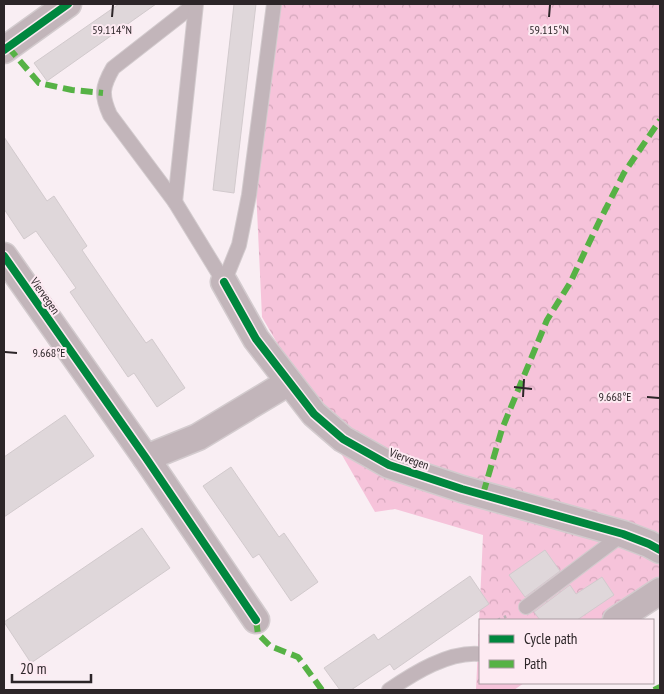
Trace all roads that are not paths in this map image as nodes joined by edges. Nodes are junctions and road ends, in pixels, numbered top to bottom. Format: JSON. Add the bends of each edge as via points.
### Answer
{"nodes":[{"id":1,"x":68,"y":4,"type":"edge"},
{"id":2,"x":196,"y":4,"type":"edge"},
{"id":3,"x":274,"y":4,"type":"edge"},
{"id":4,"x":4,"y":50,"type":"edge"},
{"id":5,"x":175,"y":202,"type":"junction"},
{"id":6,"x":4,"y":256,"type":"edge"},
{"id":7,"x":224,"y":282,"type":"junction"},
{"id":8,"x":289,"y":382,"type":"junction"},
{"id":9,"x":146,"y":458,"type":"junction"},
{"id":10,"x":623,"y":534,"type":"junction"},
{"id":11,"x":660,"y":550,"type":"edge"},
{"id":12,"x":660,"y":591,"type":"edge"},
{"id":13,"x":526,"y":607,"type":"dead end"},
{"id":14,"x":618,"y":619,"type":"edge"},
{"id":15,"x":256,"y":620,"type":"dead end"},
{"id":16,"x":479,"y":654,"type":"edge"},
{"id":17,"x":389,"y":690,"type":"edge"}],
"edges":[{"from":1,"to":4,"type":"street"},
{"from":2,"to":5,"type":"lane"},
{"from":2,"to":5,"type":"lane","via":[[113,68],[103,93],[110,114]]},
{"from":3,"to":7,"type":"lane","via":[[249,195],[238,245]]},
{"from":5,"to":7,"type":"lane"},
{"from":6,"to":9,"type":"street","name":"Viervegen"},
{"from":7,"to":8,"type":"street","name":"Viervegen","via":[[256,339]]},
{"from":8,"to":9,"type":"street","via":[[198,437]]},
{"from":8,"to":10,"type":"street","name":"Viervegen","via":[[314,414],[343,439],[389,465]]},
{"from":9,"to":15,"type":"street","name":"Viervegen"},
{"from":10,"to":11,"type":"street","name":"Viervegen"},
{"from":10,"to":13,"type":"lane"},
{"from":12,"to":14,"type":"street"},
{"from":16,"to":17,"type":"lane","via":[[457,655],[438,662]]}]}
